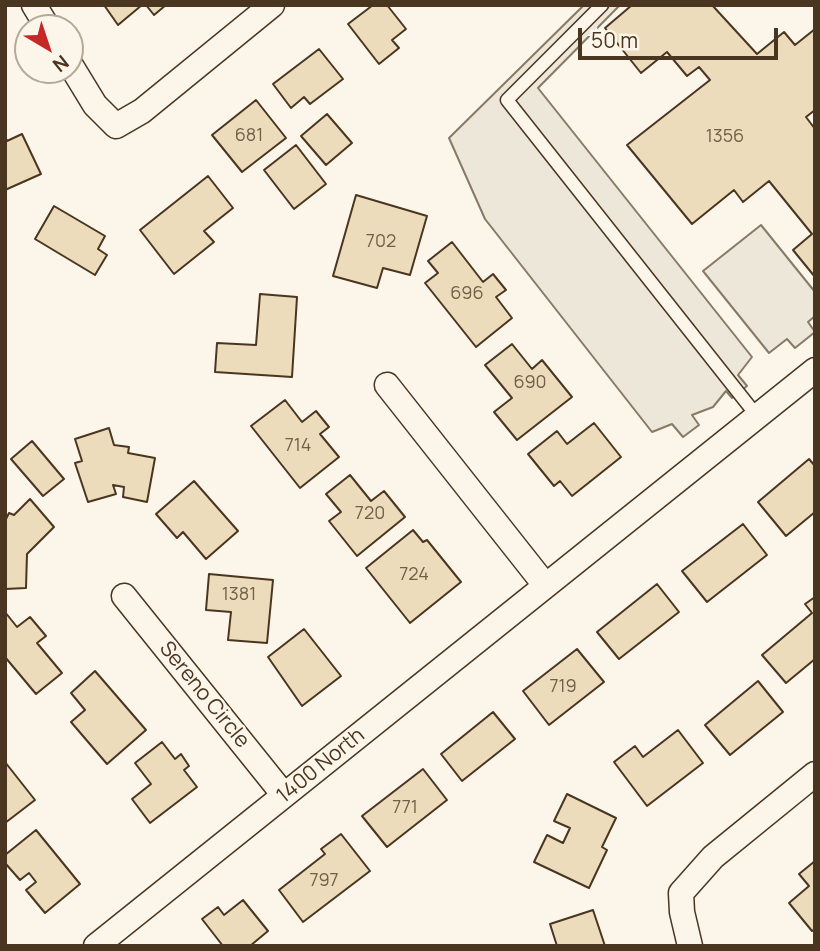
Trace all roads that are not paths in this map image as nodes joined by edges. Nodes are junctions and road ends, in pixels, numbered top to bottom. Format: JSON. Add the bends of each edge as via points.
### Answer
{"nodes":[{"id":1,"x":272,"y":5,"type":"edge"},
{"id":2,"x":602,"y":5,"type":"edge"},
{"id":3,"x":82,"y":84,"type":"edge"},
{"id":4,"x":815,"y":370,"type":"edge"},
{"id":5,"x":387,"y":385,"type":"dead end"},
{"id":6,"x":757,"y":415,"type":"junction"},
{"id":7,"x":545,"y":585,"type":"junction"},
{"id":8,"x":124,"y":596,"type":"dead end"},
{"id":9,"x":815,"y":774,"type":"edge"},
{"id":10,"x":284,"y":795,"type":"junction"},
{"id":11,"x":96,"y":946,"type":"edge"},
{"id":12,"x":690,"y":946,"type":"edge"}],
"edges":[{"from":1,"to":3,"type":"street","via":[[142,110],[116,125]]},
{"from":2,"to":6,"type":"lane","via":[[507,100]]},
{"from":4,"to":6,"type":"street","name":"1400 North"},
{"from":5,"to":7,"type":"street"},
{"from":6,"to":7,"type":"street","name":"1400 North"},
{"from":7,"to":10,"type":"street","name":"1400 North"},
{"from":8,"to":10,"type":"street","name":"Sereno Circle"},
{"from":9,"to":12,"type":"street","via":[[713,857],[681,893]]},
{"from":10,"to":11,"type":"street","name":"1400 North"}]}
